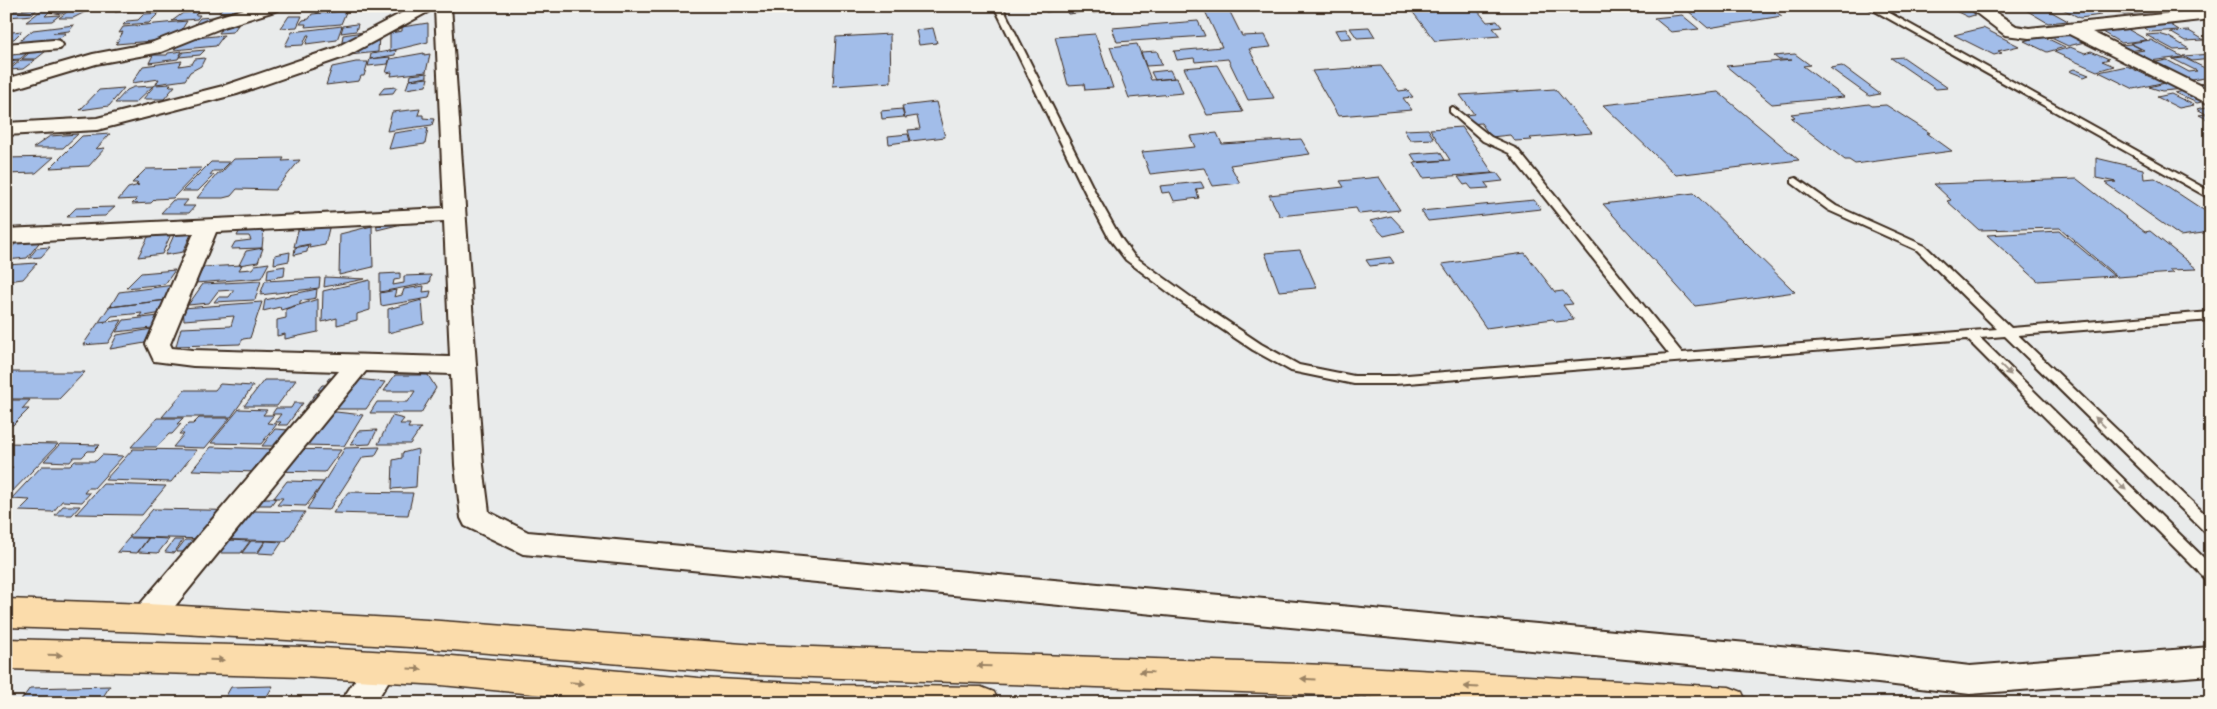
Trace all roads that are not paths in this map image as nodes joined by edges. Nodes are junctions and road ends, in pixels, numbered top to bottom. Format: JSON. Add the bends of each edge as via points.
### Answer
{"nodes":[{"id":1,"x":272,"y":6,"type":"edge"},
{"id":2,"x":428,"y":6,"type":"edge"},
{"id":3,"x":443,"y":6,"type":"edge"},
{"id":4,"x":998,"y":6,"type":"edge"},
{"id":5,"x":1870,"y":6,"type":"edge"},
{"id":6,"x":1975,"y":6,"type":"edge"},
{"id":7,"x":2211,"y":14,"type":"edge"},
{"id":8,"x":2071,"y":28,"type":"junction"},
{"id":9,"x":54,"y":45,"type":"dead end"},
{"id":10,"x":6,"y":49,"type":"edge"},
{"id":11,"x":6,"y":85,"type":"edge"},
{"id":12,"x":2211,"y":99,"type":"edge"},
{"id":13,"x":1453,"y":110,"type":"dead end"},
{"id":14,"x":6,"y":129,"type":"edge"},
{"id":15,"x":1796,"y":181,"type":"dead end"},
{"id":16,"x":2211,"y":196,"type":"edge"},
{"id":17,"x":455,"y":214,"type":"junction"},
{"id":18,"x":208,"y":226,"type":"junction"},
{"id":19,"x":6,"y":236,"type":"edge"},
{"id":20,"x":2211,"y":316,"type":"edge"},
{"id":21,"x":2007,"y":332,"type":"junction"},
{"id":22,"x":1971,"y":336,"type":"junction"},
{"id":23,"x":1679,"y":358,"type":"junction"},
{"id":24,"x":359,"y":363,"type":"junction"},
{"id":25,"x":464,"y":366,"type":"junction"},
{"id":26,"x":2211,"y":529,"type":"edge"},
{"id":27,"x":2211,"y":575,"type":"edge"},
{"id":28,"x":6,"y":613,"type":"edge"},
{"id":29,"x":147,"y":618,"type":"junction"},
{"id":30,"x":8,"y":656,"type":"edge"},
{"id":31,"x":2211,"y":661,"type":"edge"},
{"id":32,"x":382,"y":666,"type":"junction"},
{"id":33,"x":356,"y":703,"type":"edge"},
{"id":34,"x":981,"y":703,"type":"edge"},
{"id":35,"x":1729,"y":703,"type":"edge"}],
"edges":[{"from":1,"to":11,"type":"street","via":[[220,22],[156,48],[92,60]]},
{"from":2,"to":14,"type":"street","via":[[341,52],[230,90],[97,124]]},
{"from":3,"to":17,"type":"street"},
{"from":4,"to":23,"type":"lane","via":[[1115,238],[1130,258],[1188,301],[1295,368],[1354,380],[1395,380]]},
{"from":5,"to":16,"type":"lane"},
{"from":6,"to":8,"type":"street","via":[[2011,31]]},
{"from":7,"to":8,"type":"street"},
{"from":8,"to":12,"type":"street"},
{"from":9,"to":10,"type":"street"},
{"from":13,"to":23,"type":"lane","via":[[1487,139],[1513,151]]},
{"from":15,"to":21,"type":"lane","via":[[1832,208],[1921,248]]},
{"from":17,"to":18,"type":"street"},
{"from":17,"to":25,"type":"street"},
{"from":18,"to":19,"type":"street"},
{"from":18,"to":24,"type":"street","via":[[158,344],[163,355]]},
{"from":20,"to":21,"type":"lane"},
{"from":21,"to":22,"type":"lane"},
{"from":26,"to":21,"type":"lane","one_way":true},
{"from":22,"to":23,"type":"lane"},
{"from":22,"to":27,"type":"lane","one_way":true},
{"from":24,"to":25,"type":"street"},
{"from":24,"to":29,"type":"street"},
{"from":25,"to":31,"type":"street","via":[[475,518],[523,543],[1970,680]]},
{"from":28,"to":29,"type":"highway"},
{"from":35,"to":29,"type":"highway","one_way":true,"via":[[1259,677],[756,660],[436,634]]},
{"from":30,"to":32,"type":"highway","one_way":true,"via":[[116,655]]},
{"from":32,"to":33,"type":"street"},
{"from":32,"to":34,"type":"highway","one_way":true,"via":[[698,694],[834,701]]}]}
